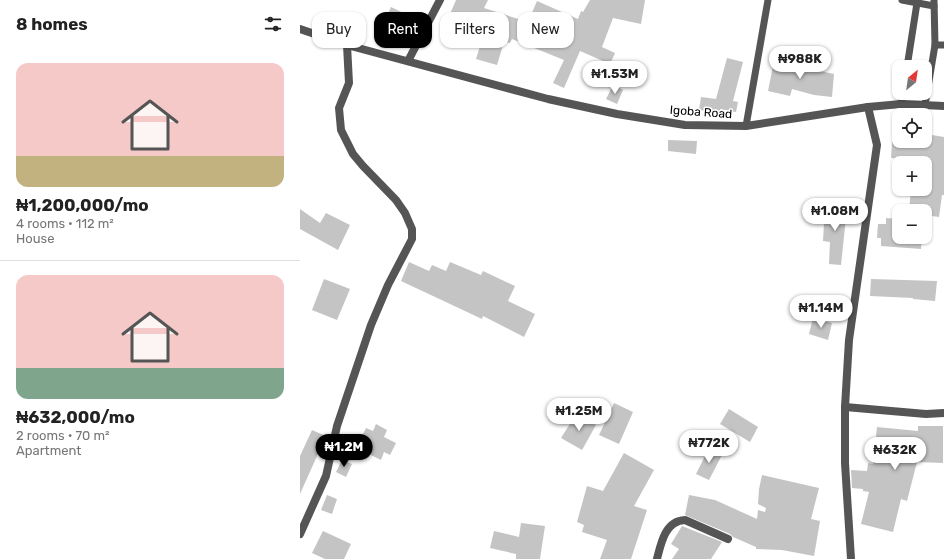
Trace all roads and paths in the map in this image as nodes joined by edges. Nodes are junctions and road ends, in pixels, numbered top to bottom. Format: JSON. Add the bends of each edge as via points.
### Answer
{"nodes":[{"id":1,"x":440,"y":0,"type":"edge"},
{"id":2,"x":768,"y":0,"type":"edge"},
{"id":3,"x":902,"y":0,"type":"edge"},
{"id":4,"x":917,"y":3,"type":"junction"},
{"id":5,"x":934,"y":3,"type":"edge"},
{"id":6,"x":300,"y":29,"type":"edge"},
{"id":7,"x":312,"y":33,"type":"edge"},
{"id":8,"x":935,"y":44,"type":"junction"},
{"id":9,"x":944,"y":45,"type":"edge"},
{"id":10,"x":347,"y":48,"type":"edge"},
{"id":11,"x":358,"y":48,"type":"edge"},
{"id":12,"x":908,"y":60,"type":"edge"},
{"id":13,"x":408,"y":61,"type":"junction"},
{"id":14,"x":902,"y":100,"type":"edge"},
{"id":15,"x":901,"y":104,"type":"junction"},
{"id":16,"x":924,"y":105,"type":"junction"},
{"id":17,"x":944,"y":106,"type":"edge"},
{"id":18,"x":868,"y":108,"type":"junction"},
{"id":19,"x":746,"y":126,"type":"junction"},
{"id":20,"x":845,"y":407,"type":"junction"},
{"id":21,"x":944,"y":413,"type":"edge"},
{"id":22,"x":300,"y":534,"type":"edge"},
{"id":23,"x":728,"y":539,"type":"dead end"},
{"id":24,"x":657,"y":559,"type":"edge"},
{"id":25,"x":851,"y":559,"type":"edge"}],
"edges":[{"from":1,"to":13,"type":"street"},
{"from":2,"to":19,"type":"lane"},
{"from":3,"to":4,"type":"lane"},
{"from":4,"to":5,"type":"lane"},
{"from":4,"to":12,"type":"lane"},
{"from":5,"to":8,"type":"lane"},
{"from":6,"to":7,"type":"street","name":"Igoba Road"},
{"from":8,"to":9,"type":"lane"},
{"from":8,"to":16,"type":"lane"},
{"from":10,"to":22,"type":"street","via":[[349,83],[339,108],[341,130],[353,154],[396,200],[410,224],[412,239],[371,325],[337,426],[326,476]]},
{"from":11,"to":13,"type":"street","name":"Igoba Road"},
{"from":13,"to":19,"type":"street","name":"Igoba Road","via":[[548,99],[616,114],[685,125]]},
{"from":14,"to":15,"type":"lane"},
{"from":15,"to":16,"type":"street","name":"Igoba Road"},
{"from":15,"to":18,"type":"street","name":"Igoba Road"},
{"from":16,"to":17,"type":"street","name":"Igoba Road"},
{"from":18,"to":19,"type":"street","name":"Igoba Road"},
{"from":18,"to":20,"type":"street","via":[[877,145],[849,340]]},
{"from":20,"to":21,"type":"street","via":[[926,414]]},
{"from":20,"to":25,"type":"street","via":[[845,462]]},
{"from":23,"to":24,"type":"street","via":[[686,520],[678,520],[663,536]]}]}
